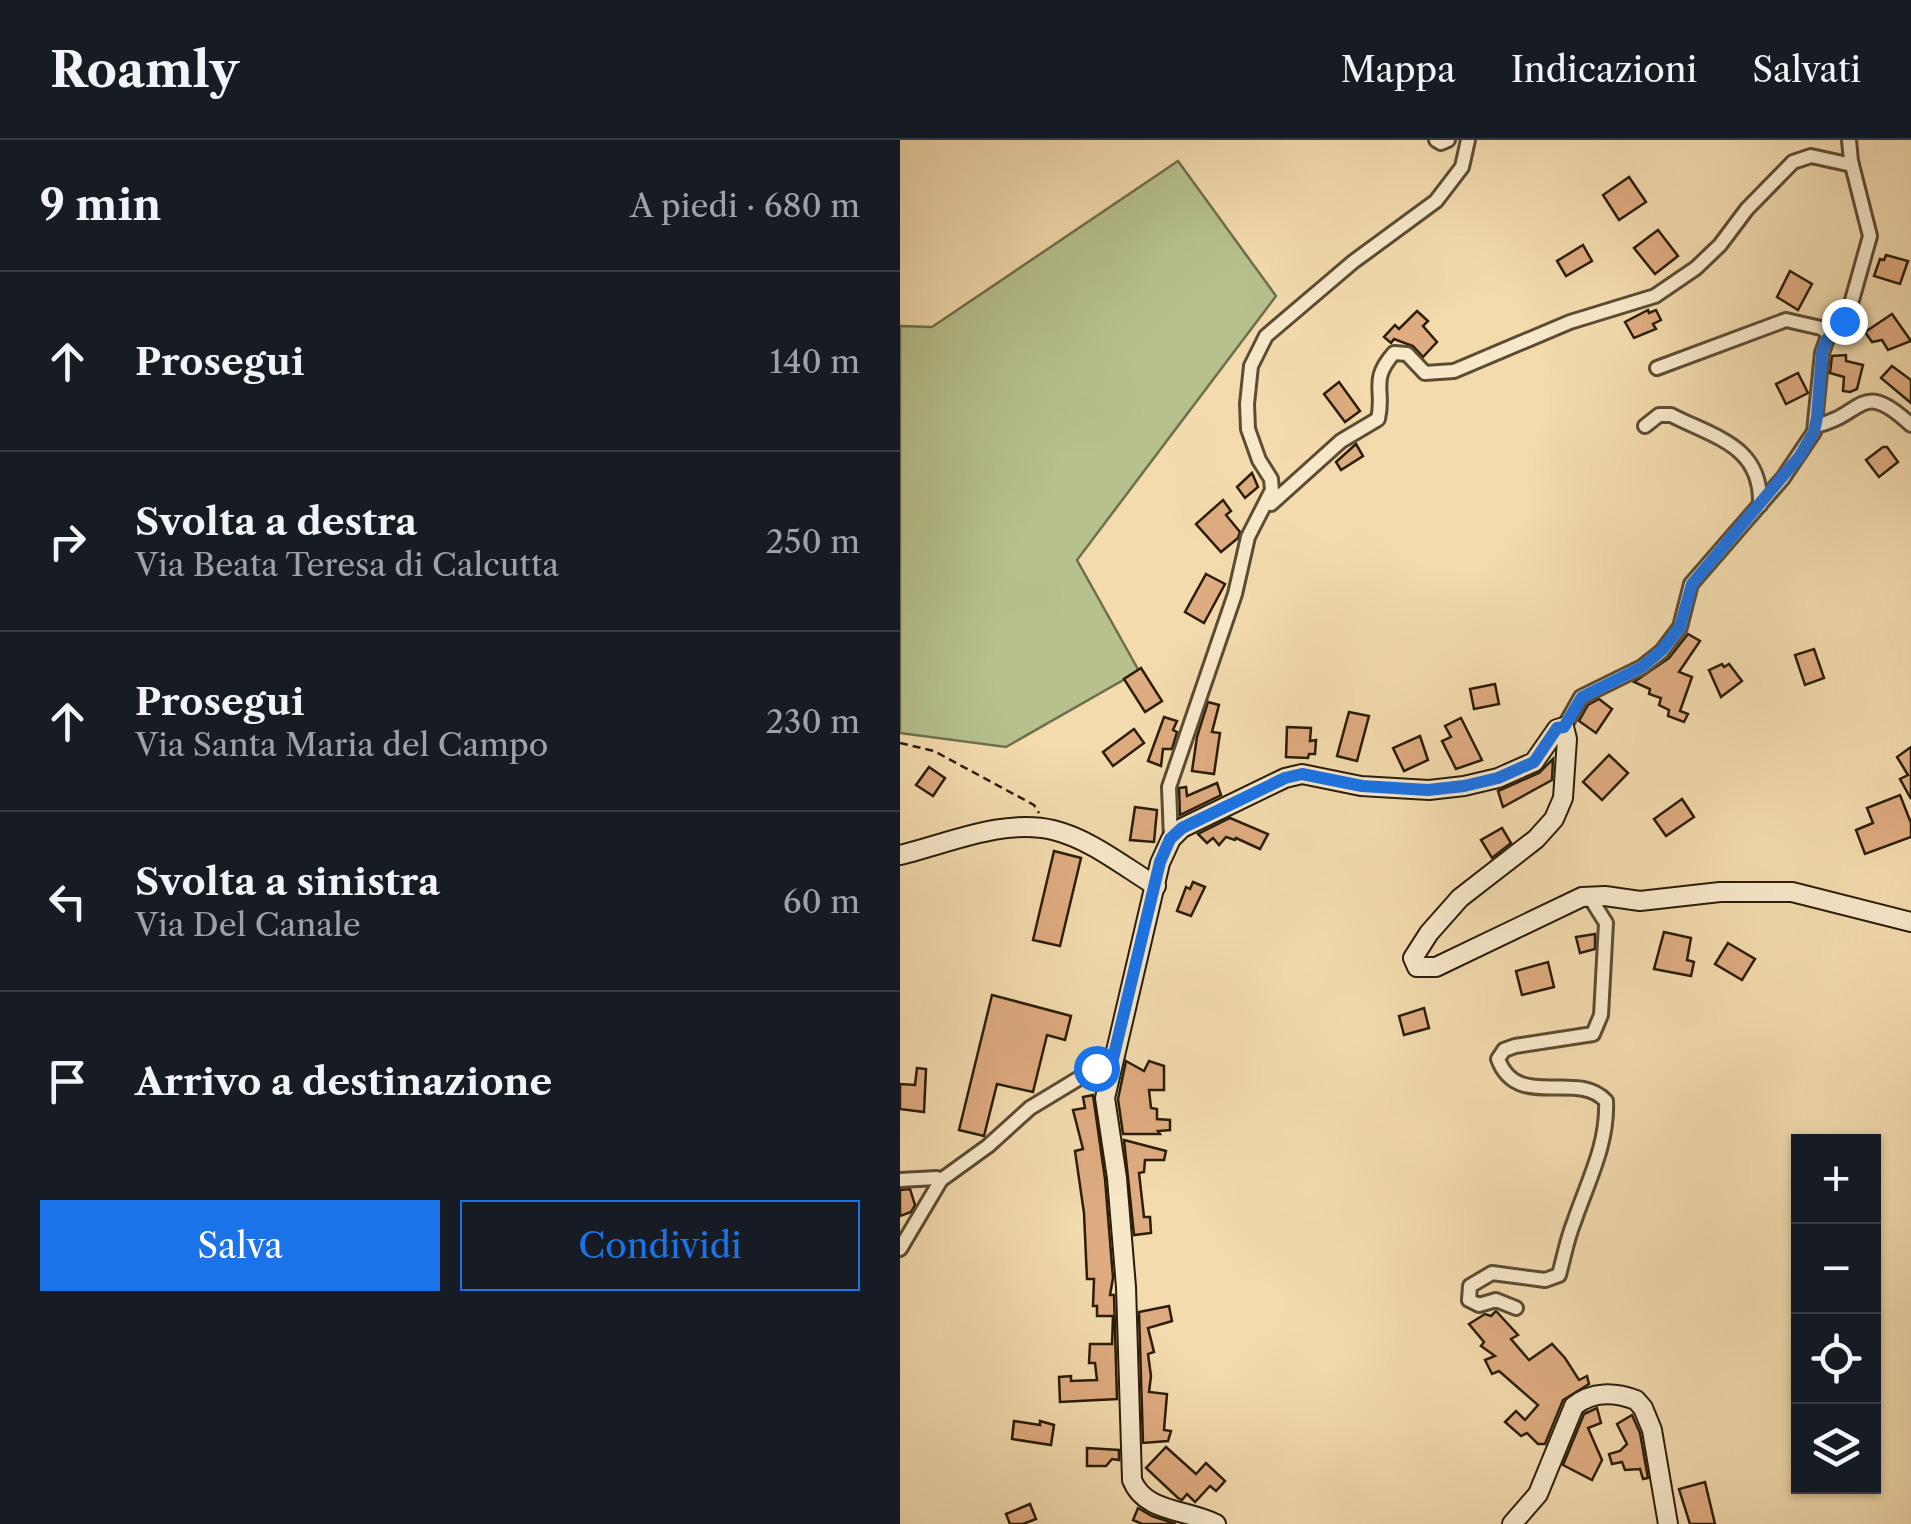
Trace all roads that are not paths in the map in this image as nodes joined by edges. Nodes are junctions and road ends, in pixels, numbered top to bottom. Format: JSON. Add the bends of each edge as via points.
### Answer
{"nodes":[{"id":1,"x":1436,"y":140,"type":"edge"},
{"id":2,"x":1448,"y":140,"type":"edge"},
{"id":3,"x":1468,"y":140,"type":"edge"},
{"id":4,"x":1849,"y":140,"type":"edge"},
{"id":5,"x":1852,"y":165,"type":"junction"},
{"id":6,"x":1832,"y":334,"type":"junction"},
{"id":7,"x":1657,"y":368,"type":"dead end"},
{"id":8,"x":1911,"y":425,"type":"edge"},
{"id":9,"x":1645,"y":426,"type":"dead end"},
{"id":10,"x":1815,"y":426,"type":"junction"},
{"id":11,"x":1760,"y":504,"type":"junction"},
{"id":12,"x":1257,"y":521,"type":"junction"},
{"id":13,"x":1564,"y":727,"type":"junction"},
{"id":14,"x":1170,"y":839,"type":"junction"},
{"id":15,"x":900,"y":856,"type":"edge"},
{"id":16,"x":1156,"y":886,"type":"junction"},
{"id":17,"x":1590,"y":896,"type":"junction"},
{"id":18,"x":1911,"y":922,"type":"edge"},
{"id":19,"x":1112,"y":1063,"type":"junction"},
{"id":20,"x":900,"y":1180,"type":"edge"},
{"id":21,"x":941,"y":1180,"type":"junction"},
{"id":22,"x":900,"y":1249,"type":"edge"},
{"id":23,"x":1516,"y":1308,"type":"dead end"},
{"id":24,"x":1216,"y":1524,"type":"edge"},
{"id":25,"x":1512,"y":1524,"type":"edge"},
{"id":26,"x":1668,"y":1524,"type":"edge"}],
"edges":[{"from":1,"to":2,"type":"street"},
{"from":3,"to":12,"type":"street","via":[[1462,167],[1436,200],[1353,262],[1258,350],[1248,381],[1248,430],[1272,490]]},
{"from":4,"to":5,"type":"street"},
{"from":5,"to":6,"type":"street","via":[[1870,236],[1849,311]]},
{"from":5,"to":12,"type":"street","via":[[1811,156],[1794,162],[1720,245],[1655,296],[1570,322],[1454,371],[1425,372],[1407,354],[1394,353],[1377,387],[1378,419],[1280,492]]},
{"from":6,"to":7,"type":"street","via":[[1786,320]]},
{"from":6,"to":10,"type":"street","via":[[1822,353]]},
{"from":8,"to":10,"type":"street","via":[[1890,405],[1874,402]]},
{"from":9,"to":11,"type":"street","via":[[1671,415],[1747,456],[1756,469]]},
{"from":10,"to":11,"type":"street"},
{"from":11,"to":13,"type":"street","via":[[1692,584],[1680,627],[1662,650],[1582,697]]},
{"from":12,"to":14,"type":"street","via":[[1169,787]]},
{"from":13,"to":14,"type":"street","via":[[1534,762],[1498,778],[1428,790],[1302,774],[1197,818]]},
{"from":13,"to":17,"type":"street","via":[[1563,798],[1554,818],[1460,898],[1420,945],[1414,963],[1436,967]]},
{"from":14,"to":16,"type":"street"},
{"from":15,"to":16,"type":"street","via":[[1002,828],[1049,828]]},
{"from":16,"to":19,"type":"street"},
{"from":17,"to":18,"type":"street","via":[[1640,901],[1792,892]]},
{"from":17,"to":23,"type":"street","via":[[1606,923],[1597,1030],[1515,1046],[1498,1060],[1508,1076],[1529,1088],[1591,1090],[1606,1101],[1607,1124],[1560,1275],[1545,1280],[1492,1272],[1470,1286],[1469,1300],[1479,1305],[1496,1300]]},
{"from":19,"to":21,"type":"street","via":[[1030,1108]]},
{"from":19,"to":24,"type":"street","via":[[1104,1098],[1126,1287],[1132,1480],[1140,1497]]},
{"from":20,"to":21,"type":"street"},
{"from":21,"to":22,"type":"street"},
{"from":25,"to":26,"type":"street","via":[[1538,1494],[1574,1406],[1610,1394],[1636,1400],[1648,1418]]}]}
